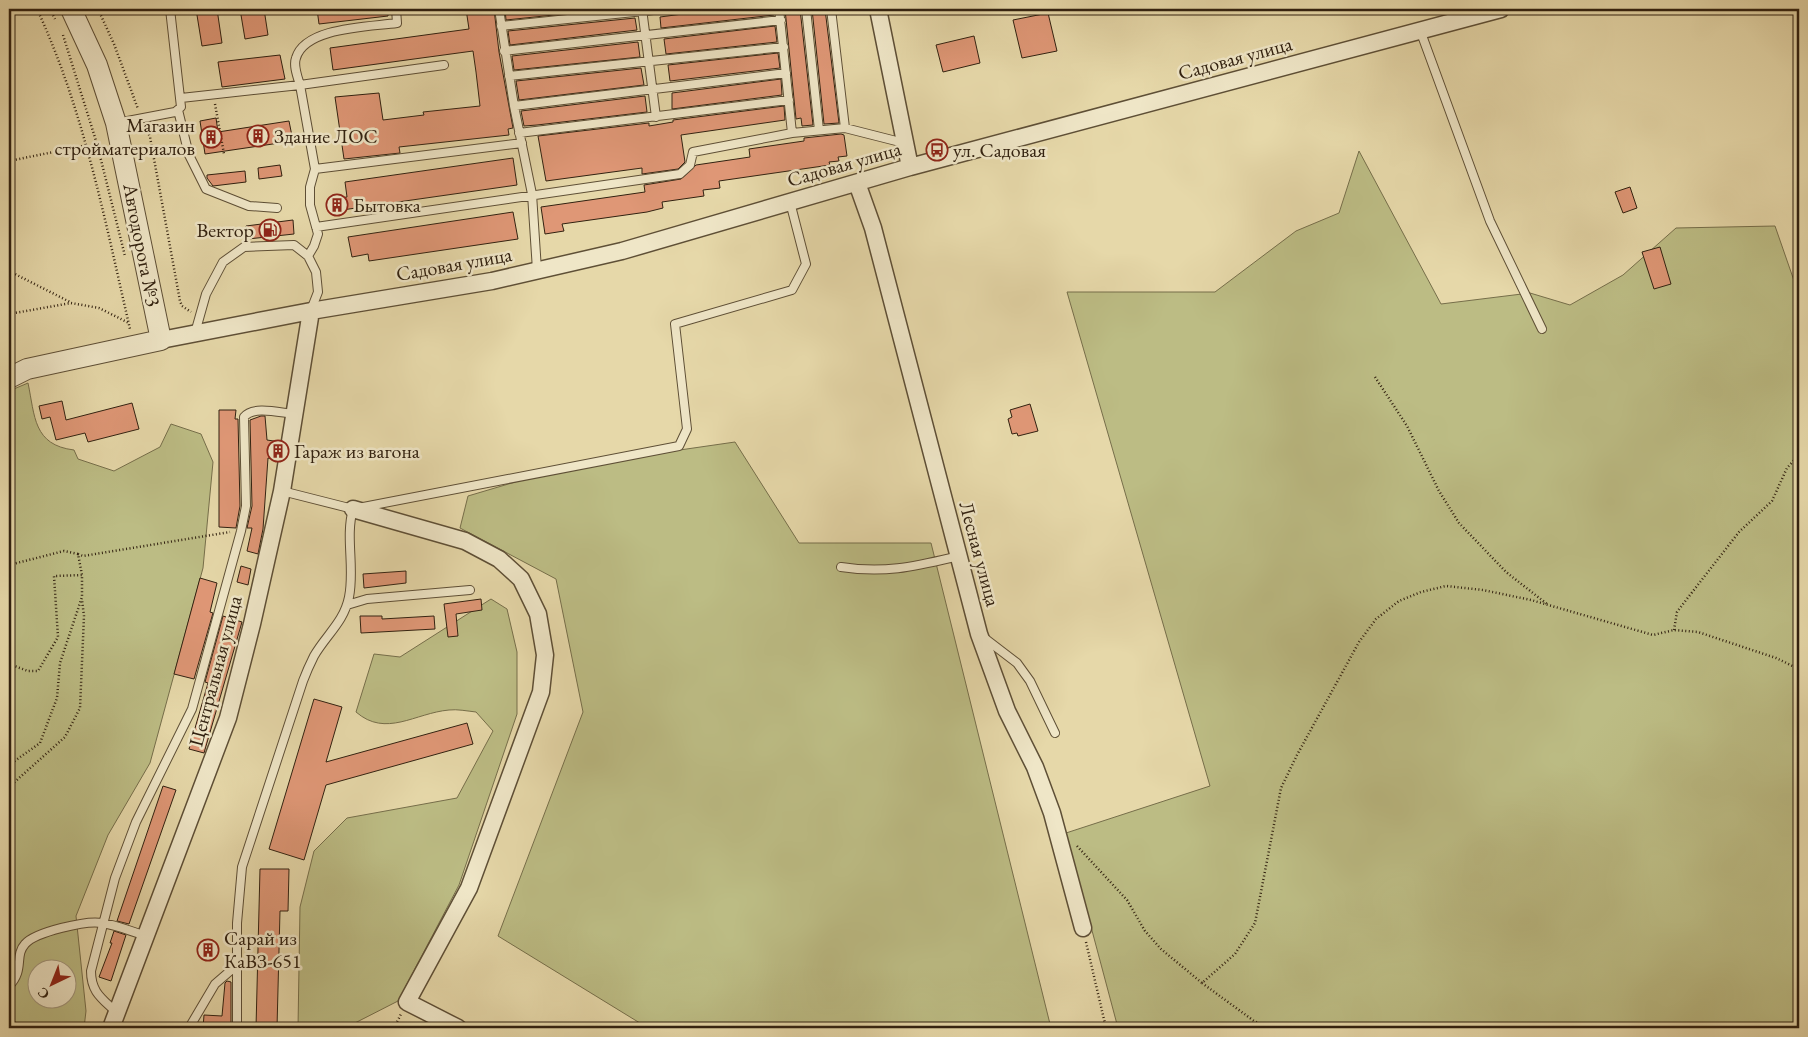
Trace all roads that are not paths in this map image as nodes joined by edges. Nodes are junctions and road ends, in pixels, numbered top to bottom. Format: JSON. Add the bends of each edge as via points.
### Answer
{"nodes":[{"id":1,"x":71,"y":9,"type":"edge"},
{"id":2,"x":170,"y":9,"type":"edge"},
{"id":3,"x":396,"y":9,"type":"edge"},
{"id":4,"x":499,"y":9,"type":"edge"},
{"id":5,"x":663,"y":9,"type":"edge"},
{"id":6,"x":779,"y":9,"type":"edge"},
{"id":7,"x":806,"y":9,"type":"edge"},
{"id":8,"x":831,"y":9,"type":"edge"},
{"id":9,"x":878,"y":9,"type":"edge"},
{"id":10,"x":1501,"y":9,"type":"edge"},
{"id":11,"x":642,"y":10,"type":"edge"},
{"id":12,"x":781,"y":20,"type":"junction"},
{"id":13,"x":501,"y":26,"type":"junction"},
{"id":14,"x":1420,"y":30,"type":"junction"},
{"id":15,"x":646,"y":36,"type":"junction"},
{"id":16,"x":784,"y":47,"type":"junction"},
{"id":17,"x":504,"y":51,"type":"junction"},
{"id":18,"x":649,"y":62,"type":"junction"},
{"id":19,"x":444,"y":65,"type":"dead end"},
{"id":20,"x":786,"y":73,"type":"junction"},
{"id":21,"x":509,"y":76,"type":"junction"},
{"id":22,"x":300,"y":85,"type":"junction"},
{"id":23,"x":652,"y":88,"type":"junction"},
{"id":24,"x":181,"y":98,"type":"junction"},
{"id":25,"x":789,"y":100,"type":"junction"},
{"id":26,"x":514,"y":106,"type":"junction"},
{"id":27,"x":178,"y":110,"type":"junction"},
{"id":28,"x":656,"y":117,"type":"junction"},
{"id":29,"x":116,"y":123,"type":"junction"},
{"id":30,"x":845,"y":128,"type":"junction"},
{"id":31,"x":819,"y":130,"type":"junction"},
{"id":32,"x":519,"y":132,"type":"junction"},
{"id":33,"x":792,"y":133,"type":"junction"},
{"id":34,"x":522,"y":143,"type":"junction"},
{"id":35,"x":904,"y":143,"type":"junction"},
{"id":36,"x":910,"y":167,"type":"junction"},
{"id":37,"x":315,"y":169,"type":"junction"},
{"id":38,"x":857,"y":183,"type":"junction"},
{"id":39,"x":532,"y":194,"type":"junction"},
{"id":40,"x":790,"y":202,"type":"junction"},
{"id":41,"x":277,"y":208,"type":"dead end"},
{"id":42,"x":316,"y":227,"type":"junction"},
{"id":43,"x":308,"y":256,"type":"junction"},
{"id":44,"x":537,"y":270,"type":"junction"},
{"id":45,"x":311,"y":311,"type":"junction"},
{"id":46,"x":1542,"y":329,"type":"dead end"},
{"id":47,"x":195,"y":333,"type":"junction"},
{"id":48,"x":162,"y":340,"type":"junction"},
{"id":49,"x":9,"y":378,"type":"edge"},
{"id":50,"x":294,"y":414,"type":"junction"},
{"id":51,"x":282,"y":491,"type":"junction"},
{"id":52,"x":353,"y":509,"type":"junction"},
{"id":53,"x":959,"y":556,"type":"junction"},
{"id":54,"x":841,"y":567,"type":"dead end"},
{"id":55,"x":470,"y":590,"type":"dead end"},
{"id":56,"x":347,"y":605,"type":"junction"},
{"id":57,"x":979,"y":634,"type":"junction"},
{"id":58,"x":1055,"y":733,"type":"dead end"},
{"id":59,"x":102,"y":922,"type":"junction"},
{"id":60,"x":1083,"y":928,"type":"road end"},
{"id":61,"x":147,"y":936,"type":"junction"},
{"id":62,"x":237,"y":965,"type":"junction"},
{"id":63,"x":9,"y":986,"type":"edge"},
{"id":64,"x":114,"y":1021,"type":"edge"},
{"id":65,"x":189,"y":1028,"type":"edge"},
{"id":66,"x":237,"y":1028,"type":"edge"},
{"id":67,"x":458,"y":1028,"type":"edge"}],
"edges":[{"from":1,"to":29,"type":"street","name":"Автодорога №3","via":[[97,65]]},
{"from":2,"to":24,"type":"lane"},
{"from":3,"to":22,"type":"lane","via":[[397,22],[318,35],[301,46],[295,61]]},
{"from":4,"to":13,"type":"lane"},
{"from":5,"to":11,"type":"lane"},
{"from":6,"to":12,"type":"lane"},
{"from":7,"to":31,"type":"lane"},
{"from":8,"to":30,"type":"lane"},
{"from":9,"to":35,"type":"street"},
{"from":10,"to":14,"type":"street","name":"Садовая улица"},
{"from":11,"to":13,"type":"lane"},
{"from":11,"to":15,"type":"lane"},
{"from":12,"to":15,"type":"lane"},
{"from":12,"to":16,"type":"lane"},
{"from":13,"to":17,"type":"lane"},
{"from":14,"to":36,"type":"street","name":"Садовая улица"},
{"from":14,"to":46,"type":"lane","via":[[1490,221]]},
{"from":15,"to":17,"type":"lane"},
{"from":15,"to":18,"type":"lane"},
{"from":16,"to":18,"type":"lane"},
{"from":16,"to":20,"type":"lane"},
{"from":17,"to":21,"type":"lane"},
{"from":18,"to":21,"type":"lane"},
{"from":18,"to":23,"type":"lane"},
{"from":19,"to":22,"type":"lane"},
{"from":20,"to":23,"type":"lane"},
{"from":20,"to":25,"type":"lane"},
{"from":21,"to":26,"type":"lane"},
{"from":22,"to":24,"type":"lane"},
{"from":22,"to":37,"type":"lane"},
{"from":23,"to":26,"type":"lane"},
{"from":23,"to":28,"type":"lane"},
{"from":24,"to":27,"type":"lane"},
{"from":25,"to":28,"type":"lane"},
{"from":25,"to":33,"type":"lane"},
{"from":26,"to":32,"type":"lane"},
{"from":27,"to":29,"type":"lane"},
{"from":27,"to":41,"type":"lane","via":[[189,155],[206,189],[248,206]]},
{"from":28,"to":32,"type":"lane"},
{"from":29,"to":48,"type":"street","name":"Автодорога №3"},
{"from":30,"to":31,"type":"lane"},
{"from":30,"to":35,"type":"lane"},
{"from":31,"to":33,"type":"lane"},
{"from":32,"to":34,"type":"lane"},
{"from":33,"to":39,"type":"lane","via":[[693,152],[690,165],[680,174]]},
{"from":34,"to":37,"type":"lane"},
{"from":34,"to":39,"type":"lane"},
{"from":35,"to":36,"type":"street"},
{"from":36,"to":38,"type":"street","name":"Садовая улица"},
{"from":37,"to":42,"type":"lane","via":[[310,205]]},
{"from":38,"to":40,"type":"street","name":"Садовая улица"},
{"from":38,"to":53,"type":"street","name":"Лесная улица","via":[[873,228]]},
{"from":39,"to":42,"type":"lane"},
{"from":39,"to":44,"type":"lane"},
{"from":40,"to":44,"type":"street","name":"Садовая улица","via":[[622,251]]},
{"from":40,"to":52,"type":"lane","via":[[806,264],[792,290],[674,324],[687,429],[679,446]]},
{"from":42,"to":43,"type":"lane","via":[[318,234]]},
{"from":43,"to":45,"type":"lane","via":[[316,272],[318,292]]},
{"from":43,"to":47,"type":"lane","via":[[294,245],[244,247],[223,262],[206,294]]},
{"from":44,"to":45,"type":"street","name":"Садовая улица","via":[[492,281]]},
{"from":45,"to":47,"type":"street","name":"Садовая улица"},
{"from":45,"to":50,"type":"street","name":"Центральная улица"},
{"from":47,"to":48,"type":"street","name":"Садовая улица"},
{"from":48,"to":49,"type":"street","via":[[27,369]]},
{"from":50,"to":51,"type":"street","name":"Центральная улица"},
{"from":50,"to":59,"type":"lane","via":[[254,411],[244,417],[246,506],[242,531],[192,710],[136,822],[114,878]]},
{"from":51,"to":52,"type":"lane"},
{"from":51,"to":61,"type":"street","name":"Центральная улица","via":[[228,718]]},
{"from":52,"to":56,"type":"lane","via":[[349,522],[351,553]]},
{"from":52,"to":67,"type":"street","via":[[465,541],[499,559],[520,578],[538,614],[544,655],[542,692],[470,888],[407,1002]]},
{"from":53,"to":54,"type":"lane","via":[[869,571]]},
{"from":53,"to":57,"type":"street","name":"Лесная улица"},
{"from":55,"to":56,"type":"lane","via":[[367,600]]},
{"from":56,"to":62,"type":"lane","via":[[338,626],[314,656],[303,681],[242,867]]},
{"from":57,"to":58,"type":"lane","via":[[1016,663],[1030,681]]},
{"from":57,"to":60,"type":"street","name":"Лесная улица","via":[[1007,711],[1035,767],[1057,828]]},
{"from":59,"to":61,"type":"lane"},
{"from":59,"to":63,"type":"lane","via":[[53,931],[30,940],[21,950],[19,972]]},
{"from":59,"to":64,"type":"lane","via":[[91,984]]},
{"from":61,"to":64,"type":"street","name":"Центральная улица"},
{"from":62,"to":65,"type":"lane","via":[[215,984]]},
{"from":62,"to":66,"type":"lane"}]}
